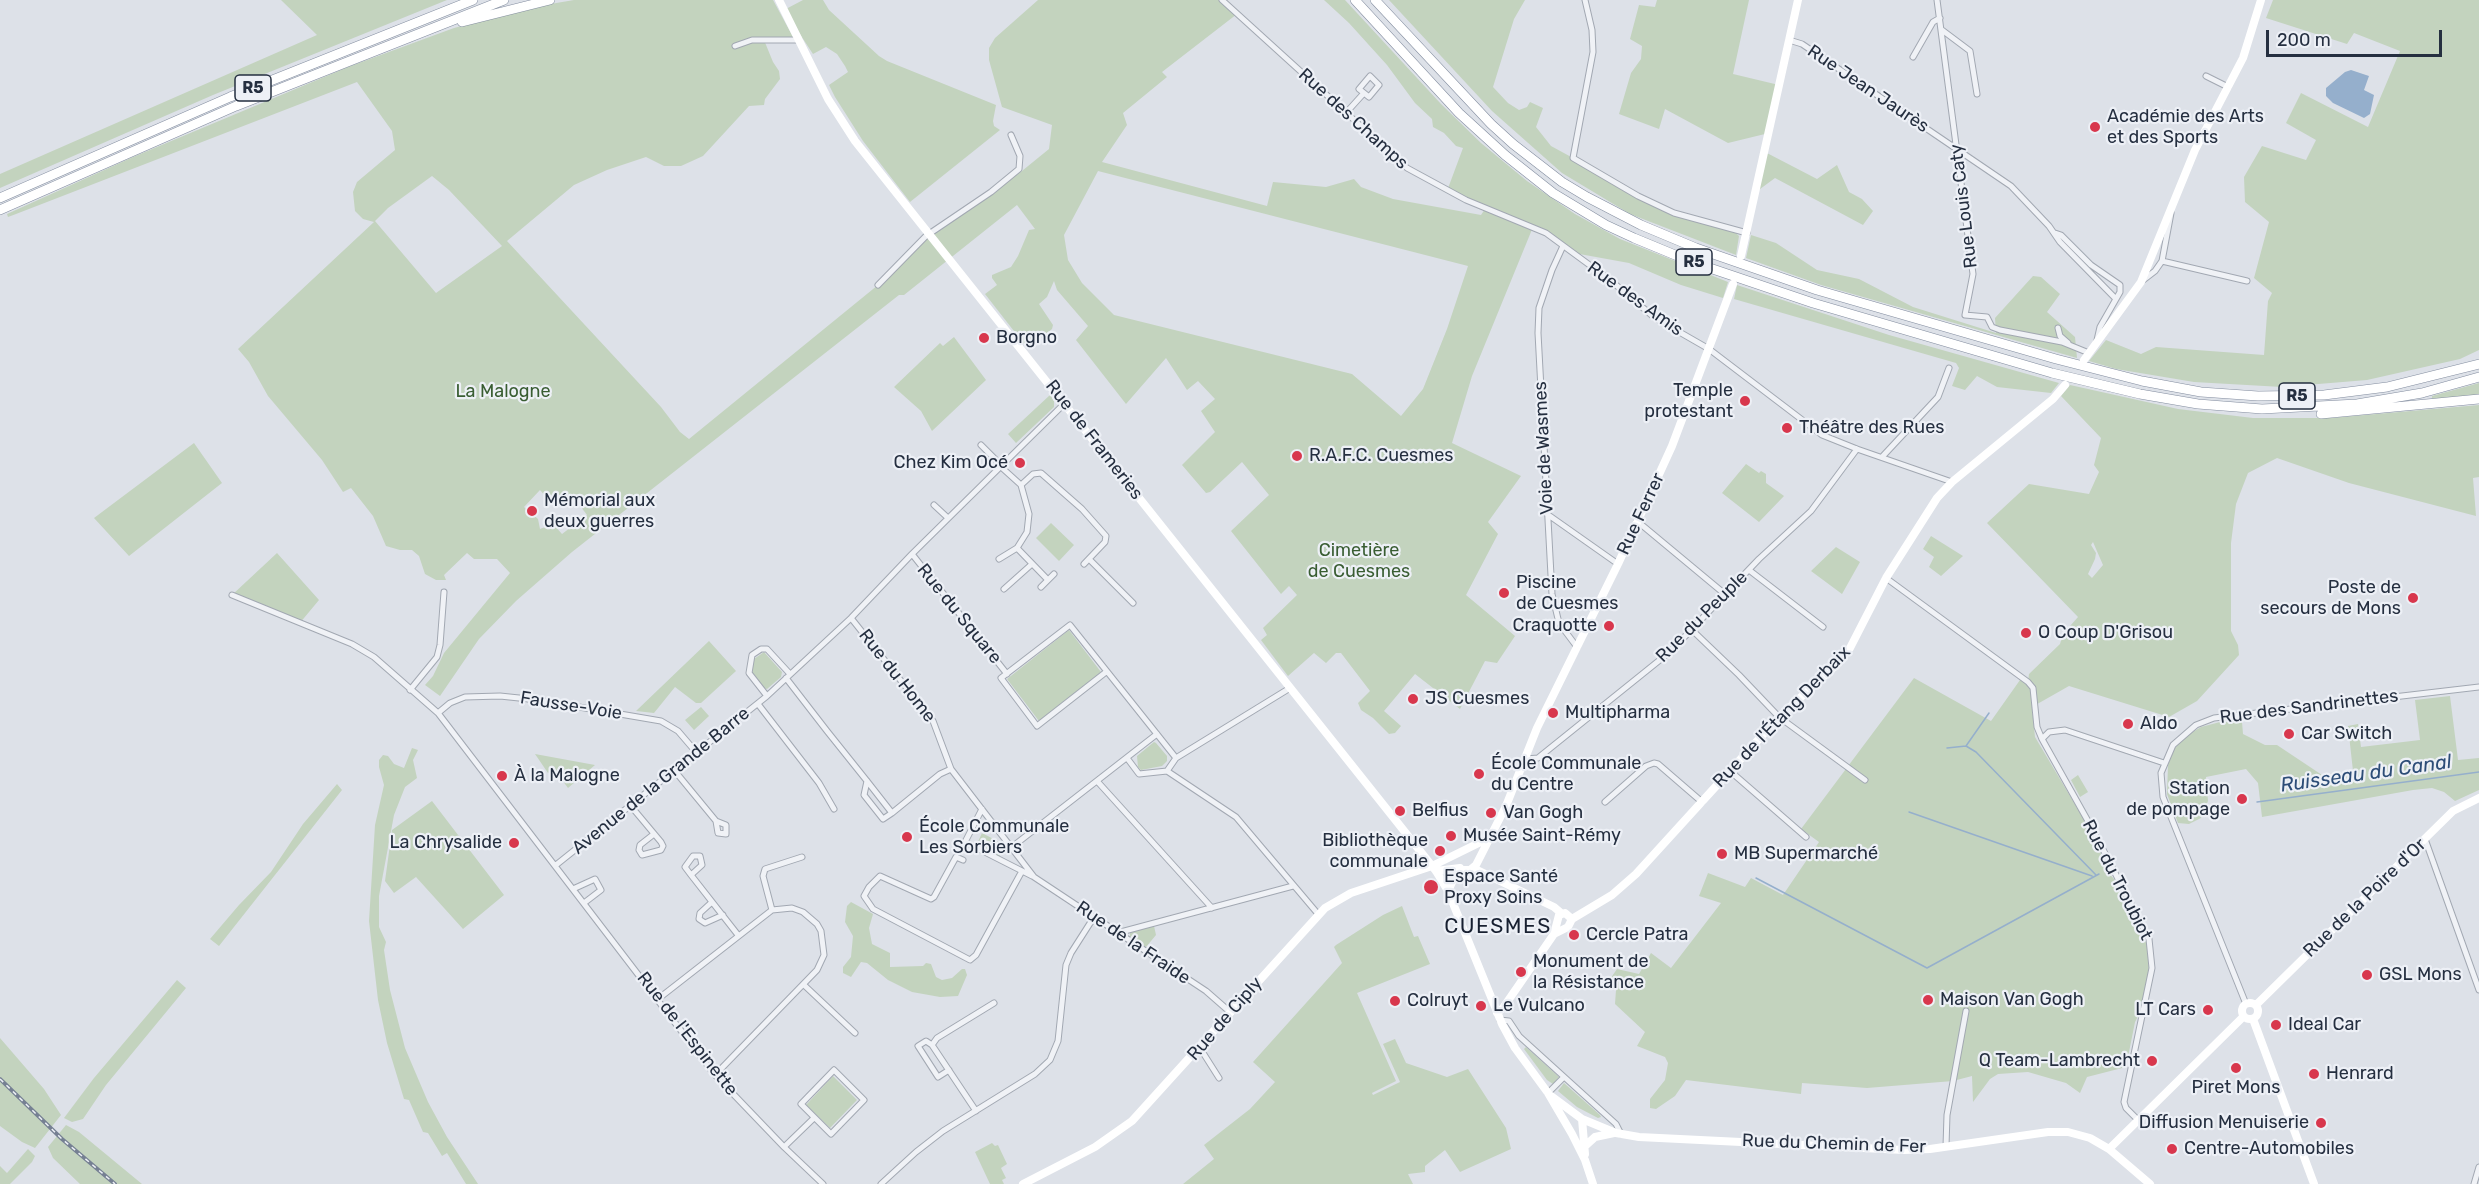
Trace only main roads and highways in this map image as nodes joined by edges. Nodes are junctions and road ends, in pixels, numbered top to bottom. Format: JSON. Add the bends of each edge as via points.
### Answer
{"nodes":[{"id":1,"x":473,"y":0,"type":"edge"},
{"id":2,"x":504,"y":0,"type":"edge"},
{"id":3,"x":550,"y":0,"type":"edge"},
{"id":4,"x":1355,"y":0,"type":"edge"},
{"id":5,"x":1375,"y":0,"type":"edge"},
{"id":6,"x":433,"y":27,"type":"junction"},
{"id":7,"x":0,"y":198,"type":"edge"},
{"id":8,"x":0,"y":210,"type":"edge"},
{"id":9,"x":2479,"y":357,"type":"edge"},
{"id":10,"x":2479,"y":364,"type":"edge"},
{"id":11,"x":2451,"y":372,"type":"junction"},
{"id":12,"x":2479,"y":377,"type":"edge"},
{"id":13,"x":2479,"y":400,"type":"edge"},
{"id":14,"x":2229,"y":407,"type":"junction"}],
"edges":[{"from":1,"to":7,"type":"highway","number":"R5","via":[[230,97]]},
{"from":2,"to":6,"type":"highway","number":"R5"},
{"from":3,"to":6,"type":"highway"},
{"from":4,"to":14,"type":"highway","number":"R5","via":[[1459,113],[1505,155],[1553,193],[1625,234],[1752,283],[1929,339],[2110,387]]},
{"from":5,"to":11,"type":"highway","number":"R5","via":[[1491,124],[1562,182],[1641,225],[1765,272],[1933,326],[2056,360],[2201,392],[2324,395],[2387,387]]},
{"from":6,"to":8,"type":"highway","number":"R5","via":[[236,106]]},
{"from":9,"to":11,"type":"highway"},
{"from":10,"to":11,"type":"highway","number":"R5"},
{"from":12,"to":14,"type":"highway","number":"R5","via":[[2422,393],[2357,404],[2289,409]]},
{"from":13,"to":14,"type":"highway","via":[[2304,414]]}]}
